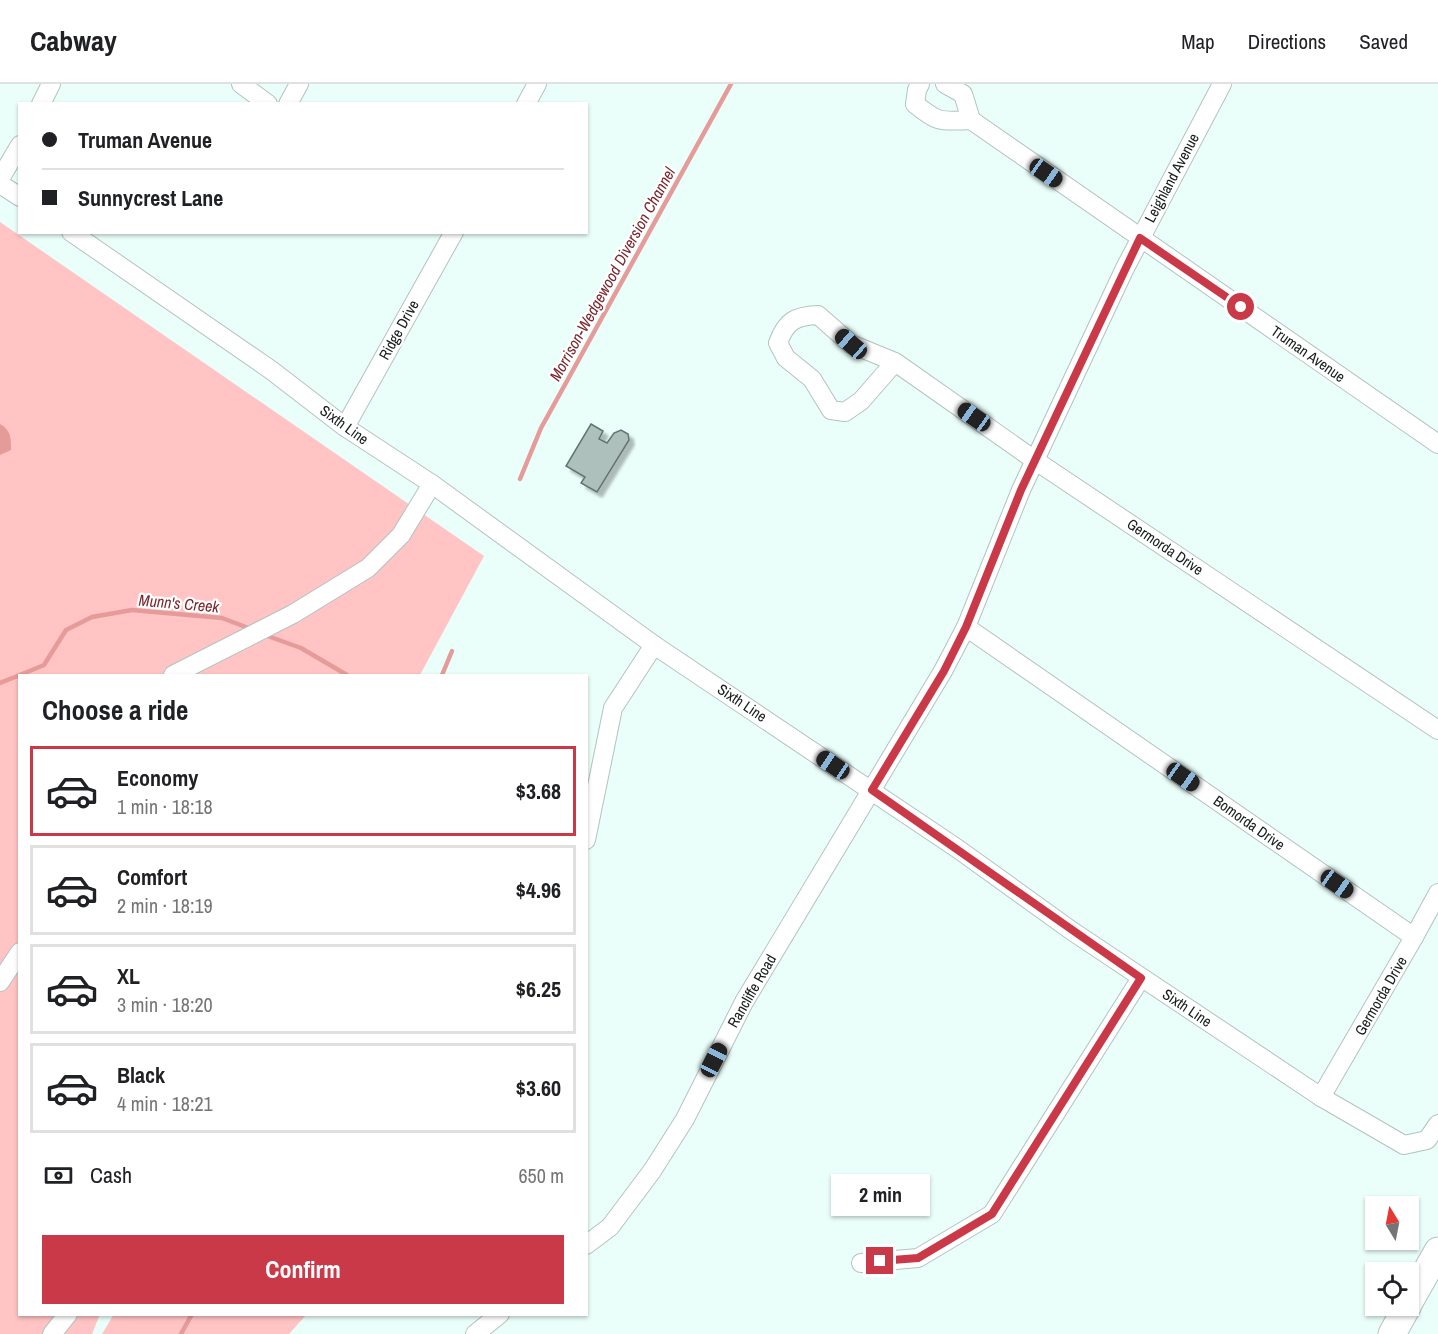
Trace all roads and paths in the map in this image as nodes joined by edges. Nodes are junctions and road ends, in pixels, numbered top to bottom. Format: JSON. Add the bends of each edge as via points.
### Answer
{"nodes":[{"id":1,"x":51,"y":84,"type":"edge"},
{"id":2,"x":241,"y":84,"type":"edge"},
{"id":3,"x":299,"y":84,"type":"edge"},
{"id":4,"x":537,"y":84,"type":"edge"},
{"id":5,"x":920,"y":84,"type":"edge"},
{"id":6,"x":945,"y":84,"type":"edge"},
{"id":7,"x":1222,"y":84,"type":"edge"},
{"id":8,"x":42,"y":102,"type":"edge"},
{"id":9,"x":265,"y":102,"type":"edge"},
{"id":10,"x":289,"y":102,"type":"edge"},
{"id":11,"x":527,"y":102,"type":"edge"},
{"id":12,"x":971,"y":120,"type":"junction"},
{"id":13,"x":18,"y":148,"type":"edge"},
{"id":14,"x":0,"y":179,"type":"edge"},
{"id":15,"x":0,"y":184,"type":"edge"},
{"id":16,"x":18,"y":196,"type":"edge"},
{"id":17,"x":73,"y":234,"type":"edge"},
{"id":18,"x":453,"y":234,"type":"edge"},
{"id":19,"x":1140,"y":238,"type":"junction"},
{"id":20,"x":895,"y":362,"type":"junction"},
{"id":21,"x":345,"y":427,"type":"junction"},
{"id":22,"x":1438,"y":444,"type":"edge"},
{"id":23,"x":1036,"y":461,"type":"junction"},
{"id":24,"x":432,"y":484,"type":"junction"},
{"id":25,"x":966,"y":627,"type":"junction"},
{"id":26,"x":654,"y":645,"type":"junction"},
{"id":27,"x":174,"y":674,"type":"edge"},
{"id":28,"x":1438,"y":730,"type":"edge"},
{"id":29,"x":872,"y":790,"type":"junction"},
{"id":30,"x":588,"y":830,"type":"edge"},
{"id":31,"x":1438,"y":893,"type":"edge"},
{"id":32,"x":1414,"y":937,"type":"junction"},
{"id":33,"x":18,"y":955,"type":"edge"},
{"id":34,"x":1141,"y":978,"type":"junction"},
{"id":35,"x":0,"y":982,"type":"edge"},
{"id":36,"x":1321,"y":1097,"type":"junction"},
{"id":37,"x":1438,"y":1124,"type":"edge"},
{"id":38,"x":588,"y":1244,"type":"edge"},
{"id":39,"x":1438,"y":1251,"type":"edge"},
{"id":40,"x":861,"y":1263,"type":"dead end"},
{"id":41,"x":1419,"y":1285,"type":"edge"},
{"id":42,"x":66,"y":1316,"type":"edge"},
{"id":43,"x":498,"y":1316,"type":"edge"},
{"id":44,"x":1402,"y":1316,"type":"edge"},
{"id":45,"x":52,"y":1334,"type":"edge"},
{"id":46,"x":475,"y":1334,"type":"edge"},
{"id":47,"x":1392,"y":1334,"type":"edge"}],
"edges":[{"from":1,"to":8,"type":"street"},
{"from":2,"to":9,"type":"street"},
{"from":3,"to":10,"type":"street"},
{"from":4,"to":11,"type":"street"},
{"from":5,"to":12,"type":"street","via":[[915,104],[931,118]]},
{"from":6,"to":12,"type":"street","via":[[963,94]]},
{"from":7,"to":19,"type":"street","name":"Leighland Avenue"},
{"from":12,"to":19,"type":"street","name":"Truman Avenue"},
{"from":13,"to":14,"type":"street"},
{"from":15,"to":16,"type":"street"},
{"from":17,"to":21,"type":"street","name":"Sixth Line","via":[[271,370]]},
{"from":18,"to":21,"type":"street","name":"Ridge Drive"},
{"from":19,"to":22,"type":"street","name":"Truman Avenue"},
{"from":19,"to":23,"type":"street","name":"Leighland Avenue"},
{"from":20,"to":20,"type":"street","name":"Germorda Drive","via":[[851,344],[818,315],[800,316],[783,328],[778,343],[786,358],[812,379],[831,410],[845,412],[861,401]]},
{"from":20,"to":23,"type":"street","name":"Germorda Drive"},
{"from":21,"to":24,"type":"street","name":"Sixth Line"},
{"from":23,"to":25,"type":"street","name":"Leighland Avenue"},
{"from":23,"to":28,"type":"street","name":"Germorda Drive"},
{"from":24,"to":26,"type":"street","name":"Sixth Line"},
{"from":24,"to":27,"type":"street","via":[[401,535],[368,568]]},
{"from":25,"to":29,"type":"street","name":"Leighland Avenue"},
{"from":25,"to":32,"type":"street","name":"Bomorda Drive"},
{"from":26,"to":29,"type":"street","name":"Sixth Line"},
{"from":26,"to":30,"type":"street","via":[[613,708]]},
{"from":29,"to":34,"type":"street","name":"Sixth Line"},
{"from":29,"to":38,"type":"street","name":"Rancliffe Road","via":[[744,1002],[685,1119],[610,1227]]},
{"from":31,"to":32,"type":"street","name":"Germorda Drive"},
{"from":32,"to":36,"type":"street","name":"Germorda Drive"},
{"from":33,"to":35,"type":"street"},
{"from":34,"to":36,"type":"street","name":"Sixth Line"},
{"from":34,"to":40,"type":"street","via":[[992,1214],[918,1258]]},
{"from":36,"to":37,"type":"street","name":"Sixth Line","via":[[1404,1145],[1427,1140]]},
{"from":39,"to":41,"type":"highway"},
{"from":42,"to":45,"type":"street"},
{"from":43,"to":46,"type":"street"},
{"from":44,"to":47,"type":"highway"}]}
